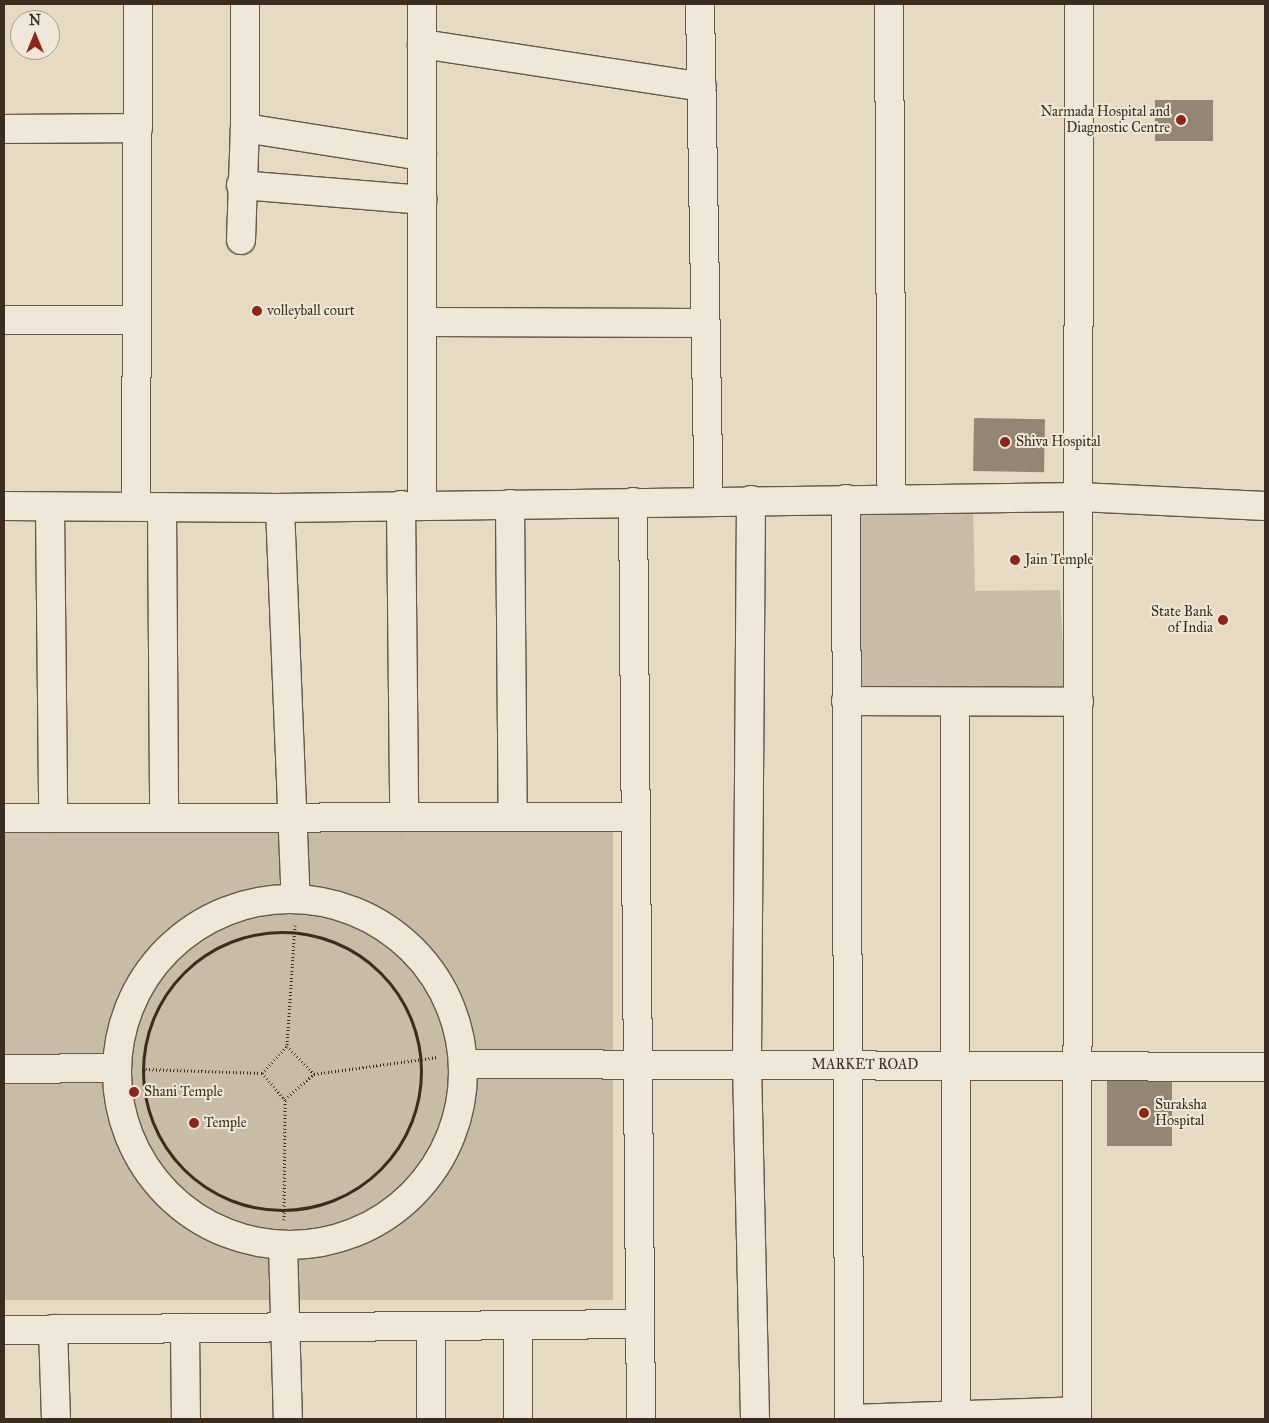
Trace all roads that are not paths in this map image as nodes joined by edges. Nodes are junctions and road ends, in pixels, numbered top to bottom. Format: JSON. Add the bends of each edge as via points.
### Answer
{"nodes":[{"id":1,"x":138,"y":4,"type":"edge"},
{"id":2,"x":245,"y":4,"type":"edge"},
{"id":3,"x":422,"y":4,"type":"edge"},
{"id":4,"x":700,"y":4,"type":"edge"},
{"id":5,"x":889,"y":4,"type":"edge"},
{"id":6,"x":1079,"y":4,"type":"edge"},
{"id":7,"x":422,"y":44,"type":"junction"},
{"id":8,"x":702,"y":87,"type":"junction"},
{"id":9,"x":138,"y":128,"type":"junction"},
{"id":10,"x":245,"y":128,"type":"junction"},
{"id":11,"x":4,"y":129,"type":"edge"},
{"id":12,"x":422,"y":156,"type":"junction"},
{"id":13,"x":241,"y":186,"type":"junction"},
{"id":14,"x":422,"y":200,"type":"junction"},
{"id":15,"x":241,"y":240,"type":"dead end"},
{"id":16,"x":4,"y":320,"type":"edge"},
{"id":17,"x":137,"y":320,"type":"junction"},
{"id":18,"x":422,"y":322,"type":"junction"},
{"id":19,"x":703,"y":323,"type":"junction"},
{"id":20,"x":1080,"y":496,"type":"junction"},
{"id":21,"x":892,"y":498,"type":"junction"},
{"id":22,"x":846,"y":499,"type":"junction"},
{"id":23,"x":752,"y":500,"type":"junction"},
{"id":24,"x":709,"y":501,"type":"junction"},
{"id":25,"x":633,"y":502,"type":"junction"},
{"id":26,"x":510,"y":504,"type":"junction"},
{"id":27,"x":411,"y":505,"type":"junction"},
{"id":28,"x":4,"y":506,"type":"edge"},
{"id":29,"x":1265,"y":506,"type":"edge"},
{"id":30,"x":50,"y":507,"type":"junction"},
{"id":31,"x":149,"y":507,"type":"junction"},
{"id":32,"x":280,"y":508,"type":"junction"},
{"id":33,"x":846,"y":701,"type":"junction"},
{"id":34,"x":1079,"y":702,"type":"junction"},
{"id":35,"x":955,"y":703,"type":"junction"},
{"id":36,"x":404,"y":817,"type":"junction"},
{"id":37,"x":513,"y":817,"type":"junction"},
{"id":38,"x":636,"y":817,"type":"junction"},
{"id":39,"x":4,"y":818,"type":"edge"},
{"id":40,"x":53,"y":818,"type":"junction"},
{"id":41,"x":164,"y":818,"type":"junction"},
{"id":42,"x":293,"y":818,"type":"junction"},
{"id":43,"x":296,"y":899,"type":"junction"},
{"id":44,"x":464,"y":1059,"type":"junction"},
{"id":45,"x":638,"y":1064,"type":"junction"},
{"id":46,"x":747,"y":1065,"type":"junction"},
{"id":47,"x":847,"y":1065,"type":"junction"},
{"id":48,"x":956,"y":1066,"type":"junction"},
{"id":49,"x":1077,"y":1066,"type":"junction"},
{"id":50,"x":1265,"y":1067,"type":"edge"},
{"id":51,"x":129,"y":1068,"type":"junction"},
{"id":52,"x":4,"y":1069,"type":"edge"},
{"id":53,"x":283,"y":1245,"type":"junction"},
{"id":54,"x":640,"y":1324,"type":"junction"},
{"id":55,"x":518,"y":1325,"type":"junction"},
{"id":56,"x":431,"y":1326,"type":"junction"},
{"id":57,"x":286,"y":1327,"type":"junction"},
{"id":58,"x":185,"y":1328,"type":"junction"},
{"id":59,"x":4,"y":1330,"type":"edge"},
{"id":60,"x":53,"y":1330,"type":"junction"},
{"id":61,"x":1077,"y":1415,"type":"edge"},
{"id":62,"x":956,"y":1416,"type":"junction"},
{"id":63,"x":56,"y":1419,"type":"edge"},
{"id":64,"x":186,"y":1419,"type":"edge"},
{"id":65,"x":288,"y":1419,"type":"edge"},
{"id":66,"x":431,"y":1419,"type":"edge"},
{"id":67,"x":518,"y":1419,"type":"edge"},
{"id":68,"x":641,"y":1419,"type":"edge"},
{"id":69,"x":755,"y":1419,"type":"edge"},
{"id":70,"x":850,"y":1419,"type":"edge"}],
"edges":[{"from":1,"to":9,"type":"street"},
{"from":2,"to":10,"type":"street"},
{"from":3,"to":7,"type":"street"},
{"from":4,"to":8,"type":"street"},
{"from":5,"to":21,"type":"street"},
{"from":6,"to":20,"type":"street"},
{"from":7,"to":8,"type":"street"},
{"from":7,"to":12,"type":"street"},
{"from":8,"to":19,"type":"street"},
{"from":9,"to":11,"type":"street"},
{"from":9,"to":17,"type":"street"},
{"from":10,"to":12,"type":"street"},
{"from":10,"to":13,"type":"street"},
{"from":12,"to":14,"type":"street"},
{"from":13,"to":14,"type":"street"},
{"from":13,"to":15,"type":"street"},
{"from":14,"to":18,"type":"street"},
{"from":16,"to":17,"type":"street"},
{"from":17,"to":31,"type":"street"},
{"from":18,"to":19,"type":"street"},
{"from":18,"to":27,"type":"street"},
{"from":19,"to":24,"type":"street"},
{"from":20,"to":21,"type":"street"},
{"from":20,"to":29,"type":"street"},
{"from":20,"to":34,"type":"street"},
{"from":21,"to":22,"type":"street"},
{"from":22,"to":23,"type":"street"},
{"from":22,"to":33,"type":"street"},
{"from":23,"to":24,"type":"street"},
{"from":23,"to":46,"type":"street"},
{"from":24,"to":25,"type":"street"},
{"from":25,"to":26,"type":"street"},
{"from":25,"to":38,"type":"street"},
{"from":26,"to":27,"type":"street"},
{"from":26,"to":37,"type":"street"},
{"from":27,"to":32,"type":"street"},
{"from":27,"to":36,"type":"street"},
{"from":28,"to":30,"type":"street"},
{"from":30,"to":31,"type":"street"},
{"from":30,"to":40,"type":"street"},
{"from":31,"to":32,"type":"street"},
{"from":31,"to":41,"type":"street"},
{"from":32,"to":42,"type":"street"},
{"from":33,"to":35,"type":"street"},
{"from":33,"to":47,"type":"street"},
{"from":34,"to":35,"type":"street"},
{"from":34,"to":49,"type":"street"},
{"from":35,"to":48,"type":"street"},
{"from":36,"to":37,"type":"street"},
{"from":36,"to":42,"type":"street"},
{"from":37,"to":38,"type":"street"},
{"from":38,"to":45,"type":"street"},
{"from":39,"to":40,"type":"street"},
{"from":40,"to":41,"type":"street"},
{"from":41,"to":42,"type":"street"},
{"from":42,"to":43,"type":"street"},
{"from":43,"to":44,"type":"street","via":[[337,906],[360,915],[408,945],[435,977],[454,1013]]},
{"from":43,"to":51,"type":"street","via":[[257,902],[220,914],[179,940],[157,960],[135,992],[121,1029]]},
{"from":44,"to":45,"type":"street","name":"MARKET ROAD"},
{"from":44,"to":53,"type":"street","via":[[460,1111],[442,1156],[414,1194],[376,1223],[331,1240]]},
{"from":45,"to":46,"type":"street","name":"MARKET ROAD"},
{"from":45,"to":54,"type":"street"},
{"from":46,"to":47,"type":"street","name":"MARKET ROAD"},
{"from":46,"to":69,"type":"street"},
{"from":47,"to":48,"type":"street","name":"MARKET ROAD"},
{"from":47,"to":70,"type":"street"},
{"from":48,"to":49,"type":"street","name":"MARKET ROAD"},
{"from":48,"to":62,"type":"street"},
{"from":49,"to":50,"type":"street","name":"MARKET ROAD"},
{"from":49,"to":61,"type":"street"},
{"from":51,"to":52,"type":"street"},
{"from":51,"to":53,"type":"street","via":[[120,1112],[136,1154],[163,1191],[198,1219],[239,1238]]},
{"from":53,"to":57,"type":"street"},
{"from":54,"to":55,"type":"street"},
{"from":54,"to":68,"type":"street"},
{"from":55,"to":56,"type":"street"},
{"from":55,"to":67,"type":"street"},
{"from":56,"to":57,"type":"street"},
{"from":56,"to":66,"type":"street"},
{"from":57,"to":58,"type":"street"},
{"from":57,"to":65,"type":"street"},
{"from":58,"to":60,"type":"street"},
{"from":58,"to":64,"type":"street"},
{"from":59,"to":60,"type":"street"},
{"from":60,"to":63,"type":"street"},
{"from":61,"to":62,"type":"street"},
{"from":62,"to":70,"type":"street"}]}
